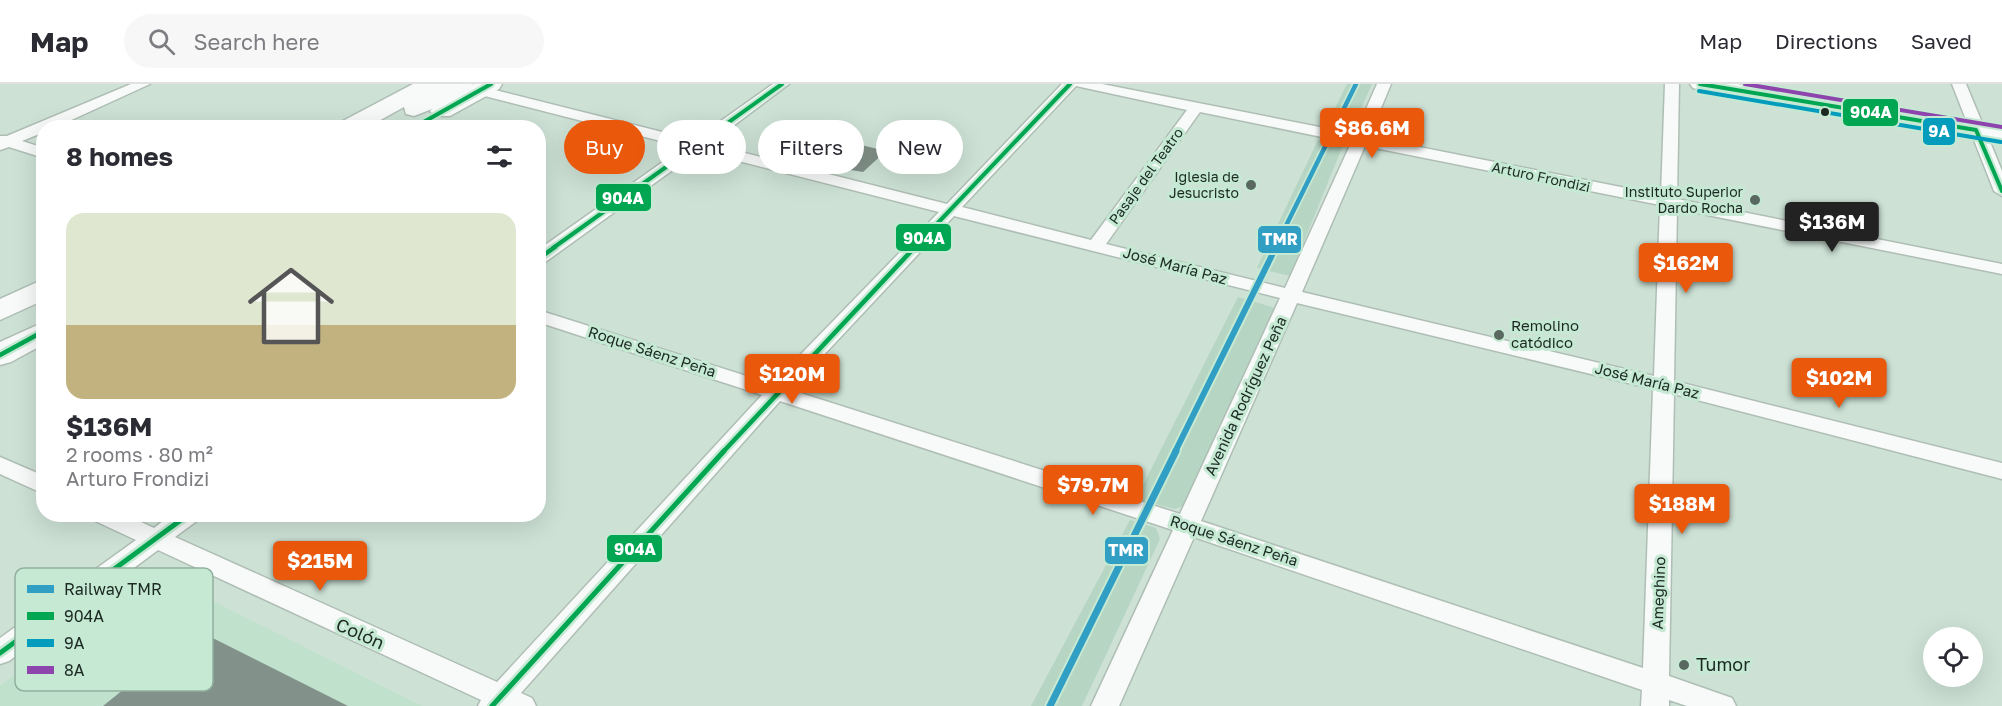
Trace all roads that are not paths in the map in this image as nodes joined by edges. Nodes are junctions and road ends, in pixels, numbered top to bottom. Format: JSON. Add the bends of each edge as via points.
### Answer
{"nodes":[{"id":1,"x":143,"y":84,"type":"edge"},
{"id":2,"x":430,"y":84,"type":"edge"},
{"id":3,"x":782,"y":84,"type":"edge"},
{"id":4,"x":1070,"y":84,"type":"edge"},
{"id":5,"x":1081,"y":84,"type":"edge"},
{"id":6,"x":1384,"y":84,"type":"edge"},
{"id":7,"x":1672,"y":84,"type":"edge"},
{"id":8,"x":1700,"y":84,"type":"edge"},
{"id":9,"x":1760,"y":84,"type":"edge"},
{"id":10,"x":1959,"y":84,"type":"edge"},
{"id":11,"x":468,"y":85,"type":"edge"},
{"id":12,"x":1196,"y":107,"type":"junction"},
{"id":13,"x":56,"y":120,"type":"edge"},
{"id":14,"x":363,"y":120,"type":"edge"},
{"id":15,"x":396,"y":120,"type":"edge"},
{"id":16,"x":422,"y":120,"type":"edge"},
{"id":17,"x":733,"y":120,"type":"edge"},
{"id":18,"x":2002,"y":124,"type":"edge"},
{"id":19,"x":1974,"y":125,"type":"junction"},
{"id":20,"x":36,"y":128,"type":"edge"},
{"id":21,"x":657,"y":135,"type":"edge"},
{"id":22,"x":2002,"y":135,"type":"edge"},
{"id":23,"x":1360,"y":140,"type":"junction"},
{"id":24,"x":3,"y":142,"type":"edge"},
{"id":25,"x":36,"y":151,"type":"edge"},
{"id":26,"x":746,"y":158,"type":"edge"},
{"id":27,"x":658,"y":174,"type":"edge"},
{"id":28,"x":2002,"y":191,"type":"edge"},
{"id":29,"x":1669,"y":203,"type":"junction"},
{"id":30,"x":952,"y":209,"type":"junction"},
{"id":31,"x":1096,"y":245,"type":"junction"},
{"id":32,"x":546,"y":253,"type":"edge"},
{"id":33,"x":2002,"y":269,"type":"edge"},
{"id":34,"x":36,"y":292,"type":"edge"},
{"id":35,"x":1293,"y":296,"type":"junction"},
{"id":36,"x":0,"y":311,"type":"edge"},
{"id":37,"x":36,"y":313,"type":"edge"},
{"id":38,"x":546,"y":318,"type":"edge"},
{"id":39,"x":0,"y":332,"type":"edge"},
{"id":40,"x":36,"y":335,"type":"edge"},
{"id":41,"x":0,"y":355,"type":"edge"},
{"id":42,"x":1665,"y":385,"type":"junction"},
{"id":43,"x":778,"y":391,"type":"junction"},
{"id":44,"x":0,"y":465,"type":"edge"},
{"id":45,"x":2002,"y":471,"type":"edge"},
{"id":46,"x":36,"y":482,"type":"edge"},
{"id":47,"x":117,"y":522,"type":"edge"},
{"id":48,"x":179,"y":522,"type":"edge"},
{"id":49,"x":1186,"y":525,"type":"junction"},
{"id":50,"x":154,"y":541,"type":"junction"},
{"id":51,"x":117,"y":568,"type":"edge"},
{"id":52,"x":212,"y":568,"type":"edge"},
{"id":53,"x":213,"y":568,"type":"edge"},
{"id":54,"x":15,"y":642,"type":"edge"},
{"id":55,"x":0,"y":653,"type":"edge"},
{"id":56,"x":1656,"y":695,"type":"edge"},
{"id":57,"x":505,"y":703,"type":"edge"},
{"id":58,"x":1105,"y":706,"type":"edge"},
{"id":59,"x":1722,"y":706,"type":"edge"}],
"edges":[{"from":1,"to":13,"type":"street"},
{"from":2,"to":14,"type":"main road"},
{"from":3,"to":17,"type":"street"},
{"from":4,"to":30,"type":"street"},
{"from":5,"to":12,"type":"street","name":"Arturo Frondizi"},
{"from":6,"to":23,"type":"street","name":"Avenida Rodríguez Peña"},
{"from":7,"to":29,"type":"street","name":"Ameghino"},
{"from":8,"to":19,"type":"main road"},
{"from":9,"to":19,"type":"main road"},
{"from":10,"to":19,"type":"street"},
{"from":11,"to":15,"type":"main road"},
{"from":11,"to":16,"type":"main road"},
{"from":11,"to":21,"type":"street","name":"José María Paz"},
{"from":12,"to":23,"type":"street","name":"Arturo Frondizi"},
{"from":12,"to":31,"type":"street","name":"Pasaje del Teatro"},
{"from":18,"to":19,"type":"main road"},
{"from":19,"to":22,"type":"main road"},
{"from":19,"to":28,"type":"street"},
{"from":20,"to":24,"type":"street"},
{"from":23,"to":29,"type":"street","name":"Arturo Frondizi"},
{"from":23,"to":35,"type":"street","name":"Avenida Rodríguez Peña"},
{"from":24,"to":25,"type":"street"},
{"from":26,"to":30,"type":"street","name":"José María Paz"},
{"from":27,"to":32,"type":"street"},
{"from":29,"to":33,"type":"street","name":"Arturo Frondizi"},
{"from":29,"to":42,"type":"street","name":"Ameghino"},
{"from":30,"to":31,"type":"street","name":"José María Paz"},
{"from":30,"to":43,"type":"street"},
{"from":31,"to":35,"type":"street","name":"José María Paz"},
{"from":34,"to":36,"type":"main road"},
{"from":35,"to":42,"type":"street","name":"José María Paz"},
{"from":35,"to":49,"type":"street","name":"Avenida Rodríguez Peña"},
{"from":37,"to":39,"type":"main road"},
{"from":38,"to":43,"type":"street","name":"Roque Sáenz Peña"},
{"from":40,"to":41,"type":"main road"},
{"from":42,"to":45,"type":"street","name":"José María Paz"},
{"from":42,"to":56,"type":"street","name":"Ameghino"},
{"from":43,"to":49,"type":"street","name":"Roque Sáenz Peña"},
{"from":43,"to":57,"type":"street"},
{"from":44,"to":46,"type":"street"},
{"from":47,"to":50,"type":"street","name":"Colón"},
{"from":48,"to":50,"type":"street"},
{"from":49,"to":56,"type":"street","name":"Roque Sáenz Peña"},
{"from":49,"to":58,"type":"street","name":"Avenida Rodríguez Peña"},
{"from":50,"to":51,"type":"street"},
{"from":50,"to":52,"type":"street","name":"Colón"},
{"from":53,"to":57,"type":"street","name":"Colón"},
{"from":54,"to":55,"type":"street"},
{"from":56,"to":59,"type":"street","name":"Roque Sáenz Peña"}]}
